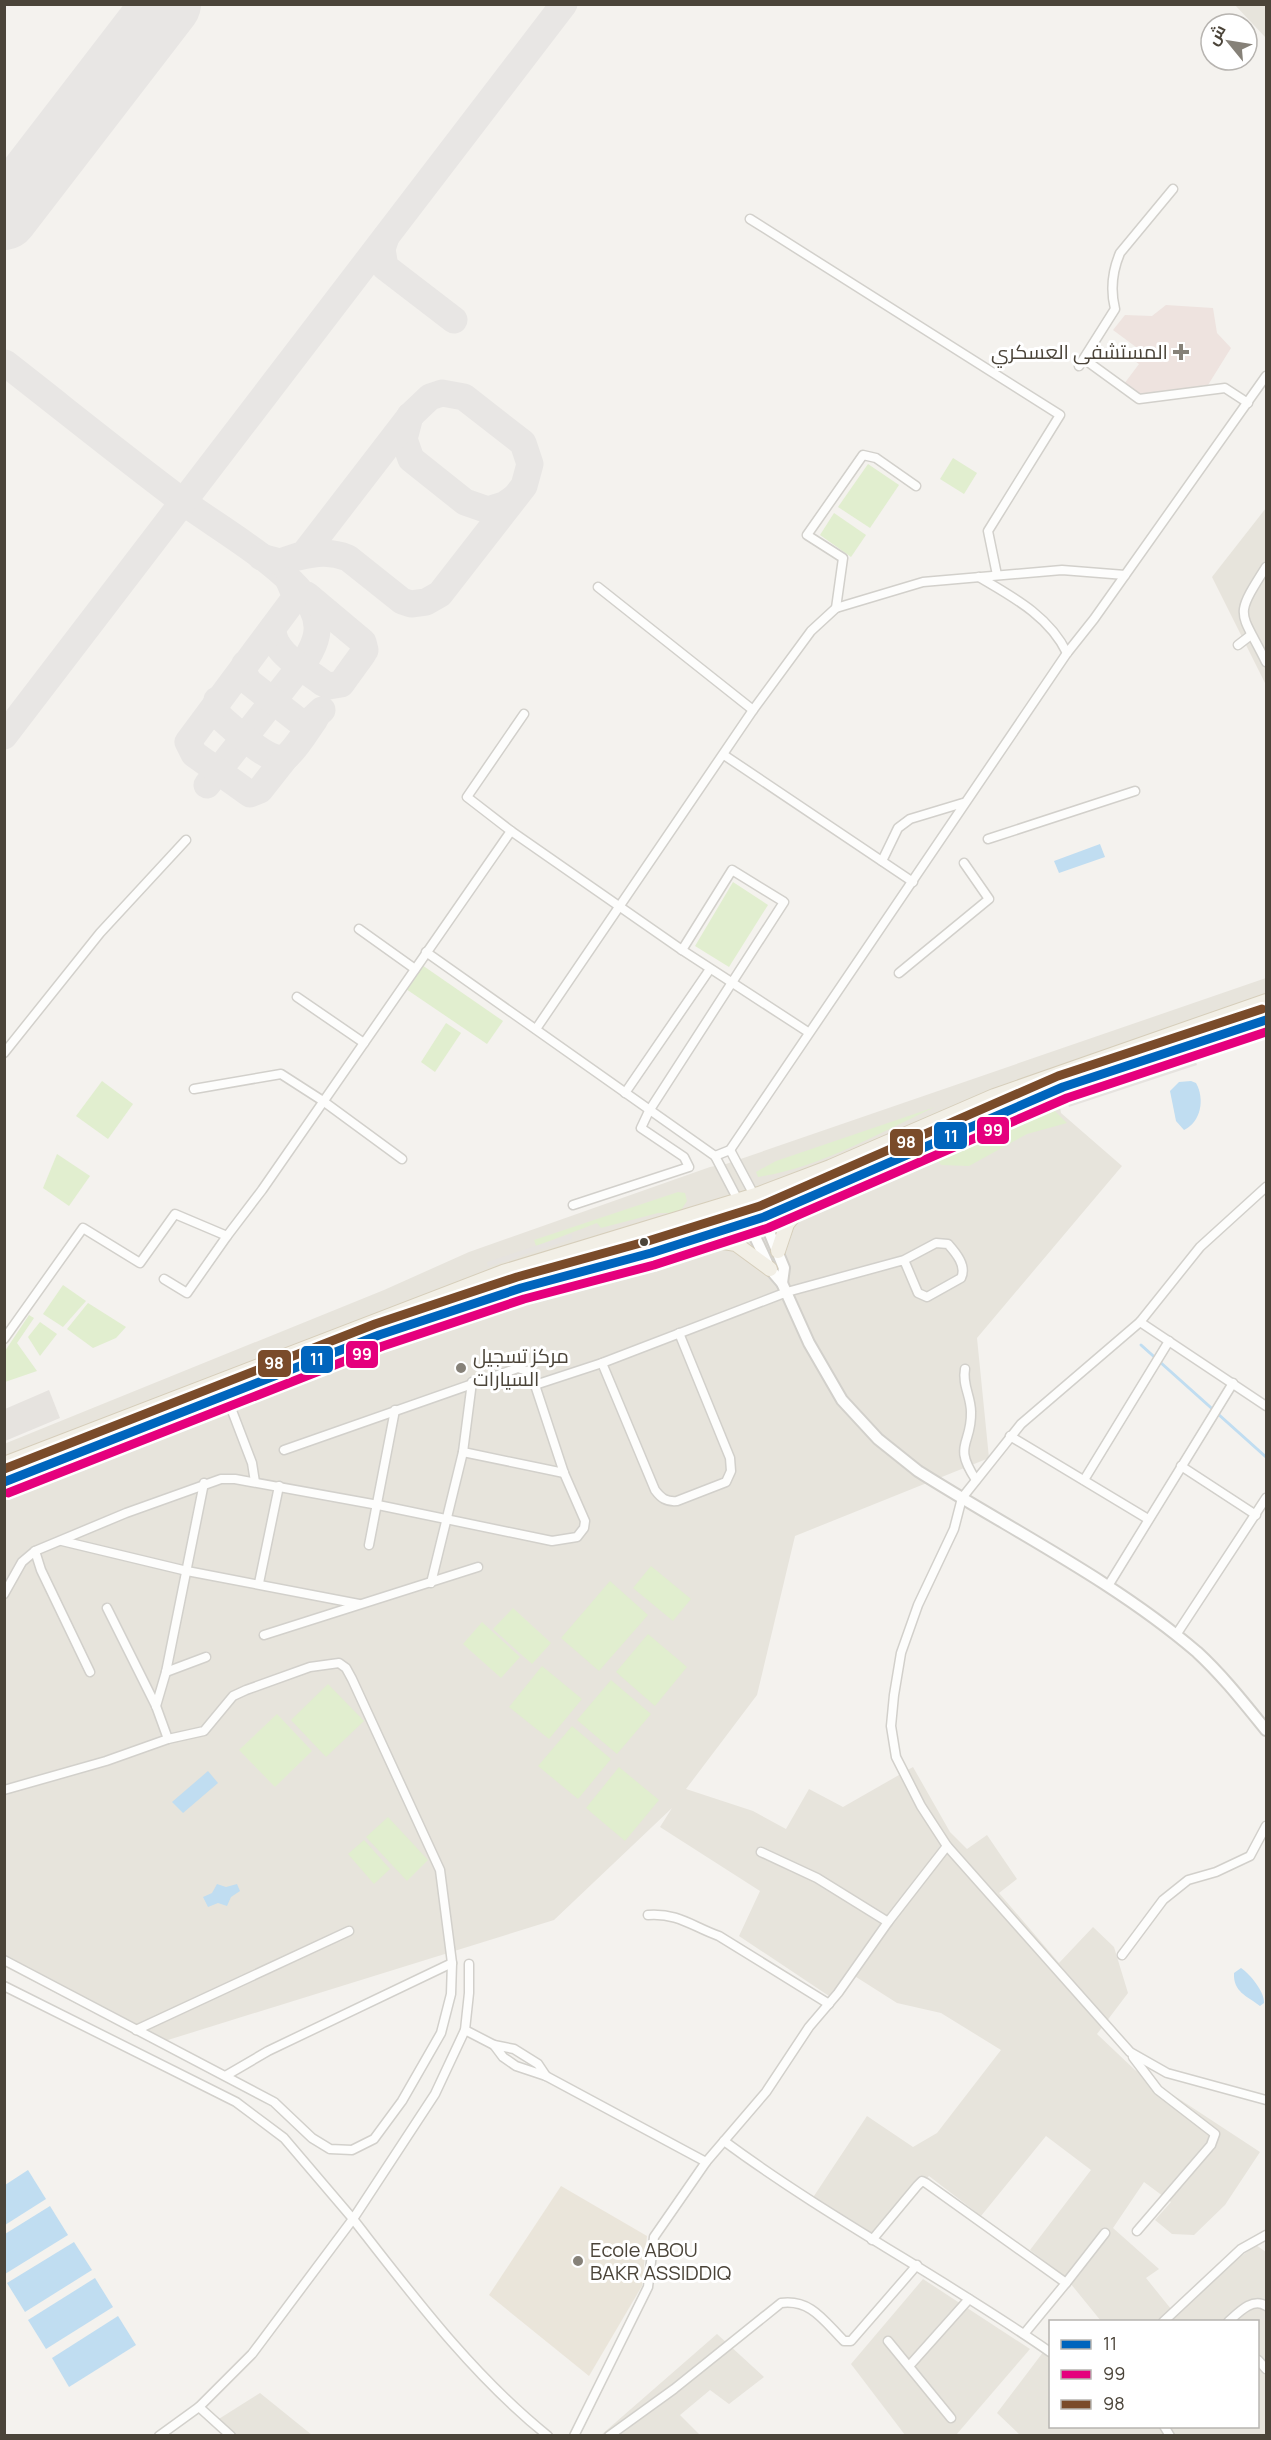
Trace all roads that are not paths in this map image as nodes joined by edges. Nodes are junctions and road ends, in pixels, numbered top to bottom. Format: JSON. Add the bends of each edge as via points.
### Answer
{"nodes":[{"id":1,"x":1173,"y":189,"type":"dead end"},
{"id":2,"x":750,"y":219,"type":"dead end"},
{"id":3,"x":1266,"y":376,"type":"edge"},
{"id":4,"x":1248,"y":403,"type":"junction"},
{"id":5,"x":916,"y":486,"type":"dead end"},
{"id":6,"x":1266,"y":567,"type":"edge"},
{"id":7,"x":997,"y":575,"type":"junction"},
{"id":8,"x":1125,"y":575,"type":"junction"},
{"id":9,"x":979,"y":577,"type":"junction"},
{"id":10,"x":598,"y":587,"type":"dead end"},
{"id":11,"x":836,"y":608,"type":"junction"},
{"id":12,"x":1251,"y":635,"type":"junction"},
{"id":13,"x":1238,"y":645,"type":"dead end"},
{"id":14,"x":1067,"y":653,"type":"junction"},
{"id":15,"x":1266,"y":657,"type":"edge"},
{"id":16,"x":753,"y":710,"type":"junction"},
{"id":17,"x":524,"y":714,"type":"dead end"},
{"id":18,"x":724,"y":755,"type":"junction"},
{"id":19,"x":1135,"y":791,"type":"dead end"},
{"id":20,"x":963,"y":803,"type":"junction"},
{"id":21,"x":511,"y":831,"type":"junction"},
{"id":22,"x":988,"y":839,"type":"dead end"},
{"id":23,"x":186,"y":840,"type":"dead end"},
{"id":24,"x":882,"y":861,"type":"junction"},
{"id":25,"x":964,"y":863,"type":"dead end"},
{"id":26,"x":913,"y":882,"type":"junction"},
{"id":27,"x":619,"y":907,"type":"junction"},
{"id":28,"x":358,"y":929,"type":"dead end"},
{"id":29,"x":682,"y":950,"type":"junction"},
{"id":30,"x":426,"y":952,"type":"junction"},
{"id":31,"x":415,"y":969,"type":"junction"},
{"id":32,"x":710,"y":969,"type":"junction"},
{"id":33,"x":899,"y":973,"type":"dead end"},
{"id":34,"x":734,"y":983,"type":"junction"},
{"id":35,"x":297,"y":997,"type":"dead end"},
{"id":36,"x":1266,"y":1001,"type":"edge"},
{"id":37,"x":1266,"y":1020,"type":"edge"},
{"id":38,"x":536,"y":1029,"type":"junction"},
{"id":39,"x":807,"y":1032,"type":"junction"},
{"id":40,"x":364,"y":1043,"type":"junction"},
{"id":41,"x":4,"y":1053,"type":"edge"},
{"id":42,"x":194,"y":1089,"type":"dead end"},
{"id":43,"x":625,"y":1093,"type":"junction"},
{"id":44,"x":323,"y":1101,"type":"junction"},
{"id":45,"x":649,"y":1111,"type":"junction"},
{"id":46,"x":730,"y":1150,"type":"junction"},
{"id":47,"x":715,"y":1156,"type":"junction"},
{"id":48,"x":402,"y":1159,"type":"dead end"},
{"id":49,"x":1266,"y":1187,"type":"edge"},
{"id":50,"x":754,"y":1196,"type":"junction"},
{"id":51,"x":738,"y":1200,"type":"junction"},
{"id":52,"x":807,"y":1200,"type":"junction"},
{"id":53,"x":573,"y":1205,"type":"dead end"},
{"id":54,"x":764,"y":1217,"type":"junction"},
{"id":55,"x":749,"y":1222,"type":"junction"},
{"id":56,"x":226,"y":1236,"type":"junction"},
{"id":57,"x":697,"y":1238,"type":"junction"},
{"id":58,"x":778,"y":1251,"type":"junction"},
{"id":59,"x":904,"y":1260,"type":"junction"},
{"id":60,"x":770,"y":1269,"type":"junction"},
{"id":61,"x":164,"y":1279,"type":"dead end"},
{"id":62,"x":785,"y":1287,"type":"junction"},
{"id":63,"x":1140,"y":1322,"type":"junction"},
{"id":64,"x":679,"y":1333,"type":"junction"},
{"id":65,"x":4,"y":1339,"type":"edge"},
{"id":66,"x":1169,"y":1341,"type":"junction"},
{"id":67,"x":602,"y":1363,"type":"junction"},
{"id":68,"x":965,"y":1369,"type":"dead end"},
{"id":69,"x":472,"y":1382,"type":"junction"},
{"id":70,"x":1233,"y":1383,"type":"junction"},
{"id":71,"x":536,"y":1385,"type":"junction"},
{"id":72,"x":226,"y":1395,"type":"junction"},
{"id":73,"x":1266,"y":1406,"type":"edge"},
{"id":74,"x":395,"y":1410,"type":"junction"},
{"id":75,"x":1010,"y":1436,"type":"junction"},
{"id":76,"x":285,"y":1450,"type":"dead end"},
{"id":77,"x":463,"y":1452,"type":"junction"},
{"id":78,"x":4,"y":1464,"type":"edge"},
{"id":79,"x":1182,"y":1466,"type":"junction"},
{"id":80,"x":564,"y":1473,"type":"junction"},
{"id":81,"x":976,"y":1480,"type":"junction"},
{"id":82,"x":1084,"y":1480,"type":"junction"},
{"id":83,"x":4,"y":1482,"type":"edge"},
{"id":84,"x":255,"y":1482,"type":"junction"},
{"id":85,"x":204,"y":1484,"type":"junction"},
{"id":86,"x":279,"y":1486,"type":"junction"},
{"id":87,"x":962,"y":1498,"type":"junction"},
{"id":88,"x":1266,"y":1498,"type":"edge"},
{"id":89,"x":378,"y":1505,"type":"junction"},
{"id":90,"x":1256,"y":1515,"type":"junction"},
{"id":91,"x":1148,"y":1519,"type":"junction"},
{"id":92,"x":448,"y":1520,"type":"junction"},
{"id":93,"x":62,"y":1541,"type":"junction"},
{"id":94,"x":369,"y":1545,"type":"dead end"},
{"id":95,"x":35,"y":1551,"type":"junction"},
{"id":96,"x":478,"y":1567,"type":"dead end"},
{"id":97,"x":188,"y":1571,"type":"junction"},
{"id":98,"x":431,"y":1582,"type":"junction"},
{"id":99,"x":259,"y":1583,"type":"junction"},
{"id":100,"x":1108,"y":1586,"type":"junction"},
{"id":101,"x":4,"y":1593,"type":"edge"},
{"id":102,"x":359,"y":1604,"type":"junction"},
{"id":103,"x":107,"y":1608,"type":"dead end"},
{"id":104,"x":264,"y":1635,"type":"dead end"},
{"id":105,"x":1176,"y":1635,"type":"junction"},
{"id":106,"x":206,"y":1657,"type":"dead end"},
{"id":107,"x":90,"y":1672,"type":"dead end"},
{"id":108,"x":166,"y":1672,"type":"junction"},
{"id":109,"x":156,"y":1706,"type":"junction"},
{"id":110,"x":1266,"y":1730,"type":"edge"},
{"id":111,"x":168,"y":1738,"type":"junction"},
{"id":112,"x":4,"y":1790,"type":"edge"},
{"id":113,"x":1266,"y":1826,"type":"edge"},
{"id":114,"x":947,"y":1846,"type":"junction"},
{"id":115,"x":761,"y":1852,"type":"dead end"},
{"id":116,"x":648,"y":1915,"type":"dead end"},
{"id":117,"x":888,"y":1922,"type":"junction"},
{"id":118,"x":349,"y":1931,"type":"dead end"},
{"id":119,"x":1122,"y":1955,"type":"dead end"},
{"id":120,"x":4,"y":1960,"type":"edge"},
{"id":121,"x":452,"y":1963,"type":"junction"},
{"id":122,"x":469,"y":1964,"type":"dead end"},
{"id":123,"x":4,"y":1986,"type":"edge"},
{"id":124,"x":829,"y":2004,"type":"junction"},
{"id":125,"x":135,"y":2030,"type":"junction"},
{"id":126,"x":465,"y":2030,"type":"junction"},
{"id":127,"x":494,"y":2045,"type":"junction"},
{"id":128,"x":1130,"y":2052,"type":"junction"},
{"id":129,"x":228,"y":2075,"type":"junction"},
{"id":130,"x":546,"y":2076,"type":"junction"},
{"id":131,"x":1266,"y":2100,"type":"edge"},
{"id":132,"x":724,"y":2141,"type":"junction"},
{"id":133,"x":706,"y":2162,"type":"junction"},
{"id":134,"x":353,"y":2219,"type":"junction"},
{"id":135,"x":1137,"y":2231,"type":"dead end"},
{"id":136,"x":1105,"y":2233,"type":"dead end"},
{"id":137,"x":1266,"y":2235,"type":"edge"},
{"id":138,"x":872,"y":2240,"type":"junction"},
{"id":139,"x":917,"y":2265,"type":"junction"},
{"id":140,"x":1066,"y":2283,"type":"junction"},
{"id":141,"x":969,"y":2299,"type":"junction"},
{"id":142,"x":1266,"y":2306,"type":"edge"},
{"id":143,"x":1165,"y":2320,"type":"edge"},
{"id":144,"x":1231,"y":2320,"type":"edge"},
{"id":145,"x":1024,"y":2334,"type":"junction"},
{"id":146,"x":888,"y":2342,"type":"dead end"},
{"id":147,"x":1049,"y":2351,"type":"edge"},
{"id":148,"x":910,"y":2365,"type":"junction"},
{"id":149,"x":199,"y":2407,"type":"junction"},
{"id":150,"x":951,"y":2418,"type":"dead end"},
{"id":151,"x":159,"y":2436,"type":"edge"},
{"id":152,"x":231,"y":2436,"type":"edge"},
{"id":153,"x":548,"y":2436,"type":"edge"},
{"id":154,"x":574,"y":2436,"type":"edge"},
{"id":155,"x":609,"y":2436,"type":"edge"}],
"edges":[{"from":1,"to":4,"type":"street","via":[[1120,253],[1110,293],[1115,309],[1082,363],[1139,399],[1225,388]]},
{"from":2,"to":7,"type":"street","via":[[1060,415],[988,531]]},
{"from":3,"to":4,"type":"street"},
{"from":4,"to":8,"type":"street"},
{"from":5,"to":11,"type":"street","via":[[876,458],[863,455],[807,534],[843,558]]},
{"from":6,"to":12,"type":"street","via":[[1245,600],[1243,615]]},
{"from":7,"to":8,"type":"street","via":[[1062,570]]},
{"from":7,"to":9,"type":"street"},
{"from":8,"to":14,"type":"street"},
{"from":9,"to":11,"type":"street","via":[[923,582]]},
{"from":9,"to":14,"type":"street","via":[[1018,599],[1043,620]]},
{"from":10,"to":16,"type":"street"},
{"from":11,"to":16,"type":"street","via":[[811,631]]},
{"from":12,"to":13,"type":"street"},
{"from":12,"to":15,"type":"street"},
{"from":14,"to":20,"type":"street"},
{"from":16,"to":18,"type":"street"},
{"from":17,"to":21,"type":"street","via":[[466,797]]},
{"from":18,"to":24,"type":"street"},
{"from":18,"to":27,"type":"street"},
{"from":19,"to":22,"type":"street"},
{"from":20,"to":24,"type":"street","via":[[910,819],[898,828]]},
{"from":20,"to":26,"type":"street"},
{"from":21,"to":27,"type":"street"},
{"from":21,"to":30,"type":"street"},
{"from":23,"to":41,"type":"street","via":[[100,933]]},
{"from":24,"to":26,"type":"street"},
{"from":25,"to":33,"type":"street","via":[[989,899]]},
{"from":26,"to":39,"type":"street"},
{"from":27,"to":29,"type":"street"},
{"from":27,"to":38,"type":"street"},
{"from":28,"to":31,"type":"street"},
{"from":29,"to":32,"type":"street"},
{"from":29,"to":34,"type":"street","via":[[732,870],[784,902]]},
{"from":30,"to":31,"type":"street"},
{"from":30,"to":38,"type":"street"},
{"from":31,"to":40,"type":"street"},
{"from":32,"to":34,"type":"street"},
{"from":32,"to":43,"type":"street"},
{"from":34,"to":39,"type":"street"},
{"from":34,"to":45,"type":"street"},
{"from":35,"to":40,"type":"street"},
{"from":36,"to":50,"type":"main road","via":[[994,1096]]},
{"from":37,"to":52,"type":"main road","via":[[1044,1095]]},
{"from":38,"to":43,"type":"street"},
{"from":39,"to":46,"type":"street"},
{"from":40,"to":44,"type":"street"},
{"from":42,"to":44,"type":"street","via":[[281,1074]]},
{"from":43,"to":45,"type":"street"},
{"from":44,"to":48,"type":"street"},
{"from":44,"to":56,"type":"street"},
{"from":45,"to":47,"type":"street"},
{"from":45,"to":53,"type":"street","via":[[641,1128],[684,1157],[689,1167]]},
{"from":46,"to":47,"type":"street"},
{"from":46,"to":50,"type":"street"},
{"from":47,"to":51,"type":"street"},
{"from":49,"to":63,"type":"street","via":[[1200,1246]]},
{"from":50,"to":51,"type":"main road"},
{"from":50,"to":54,"type":"street"},
{"from":51,"to":55,"type":"street"},
{"from":51,"to":78,"type":"main road","via":[[503,1272]]},
{"from":52,"to":54,"type":"main road"},
{"from":52,"to":58,"type":"main road","via":[[788,1224]]},
{"from":54,"to":55,"type":"main road"},
{"from":54,"to":58,"type":"street"},
{"from":55,"to":57,"type":"main road"},
{"from":55,"to":60,"type":"street"},
{"from":56,"to":61,"type":"street","via":[[187,1293]]},
{"from":56,"to":65,"type":"street","via":[[176,1214],[140,1263],[83,1228]]},
{"from":57,"to":60,"type":"main road","via":[[736,1244]]},
{"from":57,"to":72,"type":"main road","via":[[521,1288],[352,1345]]},
{"from":58,"to":62,"type":"street"},
{"from":59,"to":59,"type":"street","via":[[943,1242],[952,1248],[963,1273],[961,1278],[927,1297],[918,1293]]},
{"from":59,"to":62,"type":"street"},
{"from":60,"to":62,"type":"street"},
{"from":62,"to":64,"type":"street"},
{"from":62,"to":87,"type":"street","via":[[826,1374],[858,1419],[897,1456]]},
{"from":63,"to":66,"type":"street"},
{"from":63,"to":75,"type":"street","via":[[1043,1403]]},
{"from":64,"to":67,"type":"street"},
{"from":64,"to":67,"type":"street","via":[[730,1458],[732,1471],[726,1482],[669,1502],[661,1498]]},
{"from":66,"to":70,"type":"street"},
{"from":66,"to":82,"type":"street"},
{"from":67,"to":71,"type":"street"},
{"from":68,"to":81,"type":"street","via":[[963,1379],[972,1411],[963,1447],[965,1463]]},
{"from":69,"to":71,"type":"street","via":[[518,1368],[527,1371]]},
{"from":69,"to":74,"type":"street"},
{"from":69,"to":77,"type":"street"},
{"from":70,"to":73,"type":"street"},
{"from":70,"to":79,"type":"street"},
{"from":71,"to":80,"type":"street"},
{"from":72,"to":83,"type":"main road"},
{"from":72,"to":84,"type":"street","via":[[252,1462]]},
{"from":74,"to":76,"type":"street"},
{"from":74,"to":89,"type":"street"},
{"from":75,"to":81,"type":"street"},
{"from":75,"to":82,"type":"street"},
{"from":77,"to":80,"type":"street"},
{"from":77,"to":92,"type":"street"},
{"from":79,"to":90,"type":"street"},
{"from":79,"to":91,"type":"street"},
{"from":80,"to":92,"type":"street","via":[[585,1521],[585,1528],[577,1537],[552,1541]]},
{"from":81,"to":87,"type":"street"},
{"from":82,"to":91,"type":"street"},
{"from":84,"to":85,"type":"street","via":[[221,1479]]},
{"from":84,"to":86,"type":"street"},
{"from":85,"to":93,"type":"street","via":[[126,1512]]},
{"from":85,"to":97,"type":"street"},
{"from":86,"to":89,"type":"street"},
{"from":86,"to":99,"type":"street"},
{"from":87,"to":100,"type":"street"},
{"from":87,"to":114,"type":"street","via":[[954,1529],[918,1605],[901,1653],[891,1726],[896,1757]]},
{"from":88,"to":90,"type":"street"},
{"from":89,"to":92,"type":"street"},
{"from":89,"to":94,"type":"street"},
{"from":90,"to":105,"type":"street"},
{"from":91,"to":100,"type":"street"},
{"from":92,"to":98,"type":"street"},
{"from":93,"to":95,"type":"street"},
{"from":93,"to":97,"type":"street"},
{"from":95,"to":101,"type":"street","via":[[22,1562]]},
{"from":95,"to":107,"type":"street"},
{"from":96,"to":98,"type":"street"},
{"from":97,"to":99,"type":"street"},
{"from":97,"to":108,"type":"street"},
{"from":98,"to":102,"type":"street"},
{"from":99,"to":102,"type":"street"},
{"from":100,"to":105,"type":"street"},
{"from":102,"to":104,"type":"street"},
{"from":103,"to":109,"type":"street"},
{"from":105,"to":110,"type":"street","via":[[1226,1681]]},
{"from":106,"to":108,"type":"street"},
{"from":108,"to":109,"type":"street"},
{"from":109,"to":111,"type":"street"},
{"from":111,"to":112,"type":"street","via":[[106,1761]]},
{"from":111,"to":121,"type":"street","via":[[204,1731],[232,1696],[246,1689],[320,1665],[339,1663],[346,1668],[440,1870]]},
{"from":113,"to":119,"type":"street","via":[[1250,1856],[1188,1880],[1164,1900]]},
{"from":114,"to":117,"type":"street"},
{"from":114,"to":128,"type":"street"},
{"from":115,"to":117,"type":"street","via":[[817,1878]]},
{"from":116,"to":124,"type":"street","via":[[681,1917]]},
{"from":117,"to":124,"type":"street"},
{"from":118,"to":125,"type":"street"},
{"from":120,"to":125,"type":"street"},
{"from":121,"to":129,"type":"street"},
{"from":121,"to":129,"type":"street","via":[[451,1994],[441,2033],[375,2139],[352,2150],[330,2149],[312,2138],[274,2102]]},
{"from":122,"to":126,"type":"street"},
{"from":123,"to":134,"type":"street","via":[[252,2112],[284,2138]]},
{"from":124,"to":132,"type":"street","via":[[808,2027],[766,2092]]},
{"from":125,"to":129,"type":"street"},
{"from":126,"to":127,"type":"street"},
{"from":126,"to":134,"type":"street","via":[[435,2094]]},
{"from":127,"to":130,"type":"street","via":[[516,2066]]},
{"from":127,"to":130,"type":"street","via":[[514,2049],[538,2064]]},
{"from":128,"to":131,"type":"street","via":[[1167,2073]]},
{"from":128,"to":135,"type":"street","via":[[1158,2090],[1215,2134],[1211,2145]]},
{"from":130,"to":133,"type":"street"},
{"from":132,"to":133,"type":"street"},
{"from":132,"to":138,"type":"street"},
{"from":133,"to":154,"type":"street","via":[[654,2237],[648,2287]]},
{"from":134,"to":149,"type":"street","via":[[252,2354]]},
{"from":134,"to":153,"type":"street","via":[[436,2325],[515,2409]]},
{"from":136,"to":140,"type":"street"},
{"from":137,"to":143,"type":"street","via":[[1241,2249]]},
{"from":138,"to":139,"type":"street"},
{"from":138,"to":140,"type":"street","via":[[922,2181]]},
{"from":139,"to":141,"type":"street"},
{"from":139,"to":155,"type":"street","via":[[851,2341],[844,2341],[810,2308],[796,2301],[780,2303]]},
{"from":140,"to":145,"type":"street"},
{"from":141,"to":145,"type":"street"},
{"from":141,"to":148,"type":"street"},
{"from":142,"to":144,"type":"street","via":[[1252,2303]]},
{"from":145,"to":147,"type":"street"},
{"from":146,"to":148,"type":"street"},
{"from":148,"to":150,"type":"street"},
{"from":149,"to":151,"type":"street"},
{"from":149,"to":152,"type":"street"}]}
